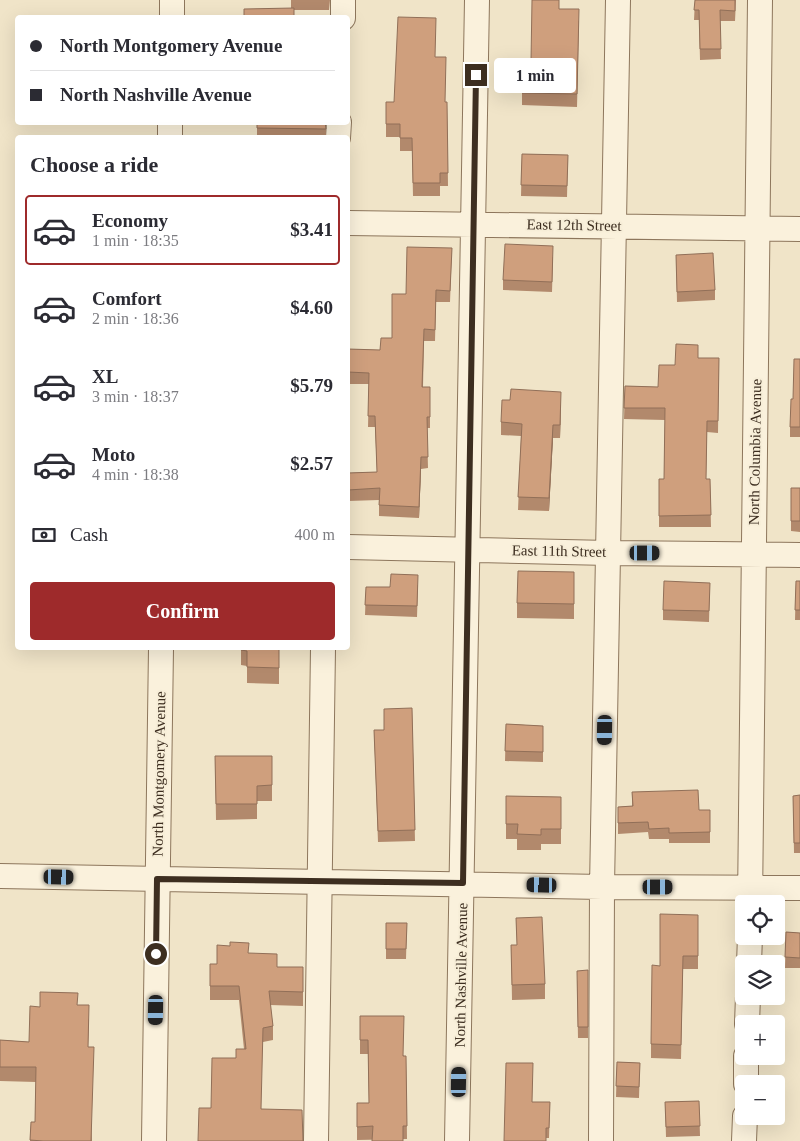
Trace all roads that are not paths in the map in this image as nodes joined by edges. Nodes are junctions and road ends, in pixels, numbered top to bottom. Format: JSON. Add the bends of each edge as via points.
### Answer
{"nodes":[{"id":1,"x":172,"y":0,"type":"edge"},
{"id":2,"x":343,"y":0,"type":"edge"},
{"id":3,"x":477,"y":0,"type":"edge"},
{"id":4,"x":618,"y":0,"type":"edge"},
{"id":5,"x":760,"y":0,"type":"edge"},
{"id":6,"x":172,"y":15,"type":"edge"},
{"id":7,"x":343,"y":15,"type":"edge"},
{"id":8,"x":350,"y":223,"type":"edge"},
{"id":9,"x":474,"y":224,"type":"junction"},
{"id":10,"x":613,"y":226,"type":"junction"},
{"id":11,"x":757,"y":228,"type":"junction"},
{"id":12,"x":800,"y":229,"type":"edge"},
{"id":13,"x":350,"y":547,"type":"edge"},
{"id":14,"x":467,"y":549,"type":"junction"},
{"id":15,"x":609,"y":553,"type":"junction"},
{"id":16,"x":754,"y":554,"type":"junction"},
{"id":17,"x":800,"y":555,"type":"edge"},
{"id":18,"x":161,"y":650,"type":"edge"},
{"id":19,"x":323,"y":650,"type":"edge"},
{"id":20,"x":0,"y":876,"type":"edge"},
{"id":21,"x":157,"y":879,"type":"junction"},
{"id":22,"x":319,"y":882,"type":"junction"},
{"id":23,"x":463,"y":883,"type":"junction"},
{"id":24,"x":602,"y":887,"type":"junction"},
{"id":25,"x":800,"y":888,"type":"edge"},
{"id":26,"x":735,"y":895,"type":"edge"},
{"id":27,"x":751,"y":895,"type":"edge"},
{"id":28,"x":757,"y":895,"type":"edge"},
{"id":29,"x":745,"y":1125,"type":"edge"},
{"id":30,"x":154,"y":1141,"type":"edge"},
{"id":31,"x":316,"y":1141,"type":"edge"},
{"id":32,"x":457,"y":1141,"type":"edge"},
{"id":33,"x":602,"y":1141,"type":"edge"},
{"id":34,"x":744,"y":1141,"type":"edge"}],
"edges":[{"from":1,"to":6,"type":"street"},
{"from":2,"to":7,"type":"street"},
{"from":3,"to":9,"type":"street","name":"North Nashville Avenue"},
{"from":4,"to":10,"type":"street"},
{"from":5,"to":11,"type":"street","name":"North Columbia Avenue"},
{"from":8,"to":9,"type":"street","name":"East 12th Street"},
{"from":9,"to":10,"type":"street","name":"East 12th Street"},
{"from":9,"to":14,"type":"street","name":"North Nashville Avenue"},
{"from":10,"to":11,"type":"street","name":"East 12th Street"},
{"from":10,"to":15,"type":"street"},
{"from":11,"to":12,"type":"street","name":"East 12th Street"},
{"from":11,"to":16,"type":"street","name":"North Columbia Avenue"},
{"from":13,"to":14,"type":"street","name":"East 11th Street"},
{"from":14,"to":15,"type":"street","name":"East 11th Street"},
{"from":14,"to":23,"type":"street","name":"North Nashville Avenue"},
{"from":15,"to":16,"type":"street","name":"East 11th Street"},
{"from":15,"to":24,"type":"street"},
{"from":16,"to":17,"type":"street","name":"East 11th Street"},
{"from":16,"to":27,"type":"street","name":"North Columbia Avenue"},
{"from":18,"to":21,"type":"street","name":"North Montgomery Avenue"},
{"from":19,"to":22,"type":"street"},
{"from":20,"to":21,"type":"street"},
{"from":21,"to":22,"type":"street"},
{"from":21,"to":30,"type":"street","name":"North Montgomery Avenue"},
{"from":22,"to":23,"type":"street"},
{"from":22,"to":31,"type":"street"},
{"from":23,"to":24,"type":"street"},
{"from":23,"to":32,"type":"street","name":"North Nashville Avenue"},
{"from":24,"to":26,"type":"street"},
{"from":24,"to":33,"type":"street"},
{"from":25,"to":28,"type":"street"},
{"from":29,"to":34,"type":"street"}]}
